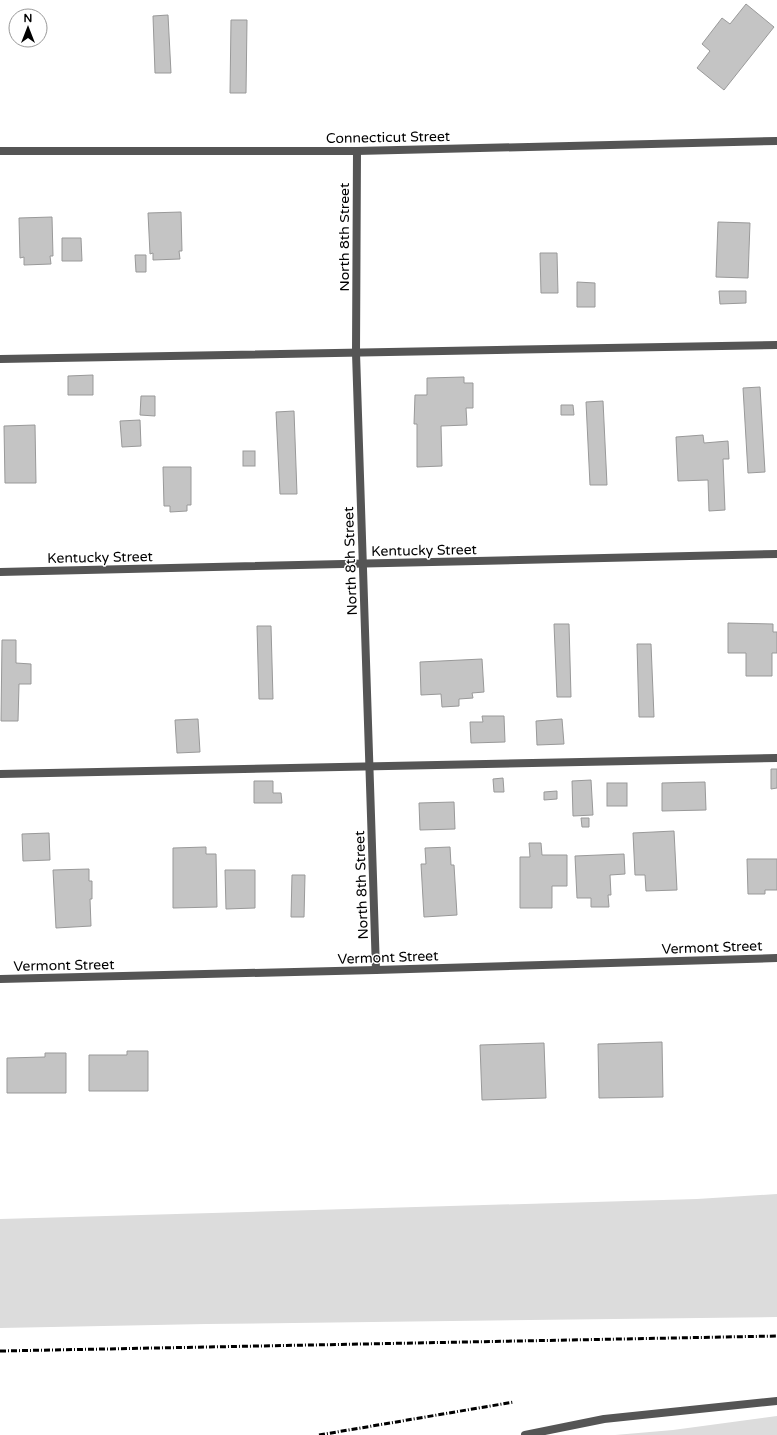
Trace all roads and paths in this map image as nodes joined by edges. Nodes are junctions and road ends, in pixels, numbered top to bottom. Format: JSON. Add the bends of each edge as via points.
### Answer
{"nodes":[{"id":1,"x":777,"y":140,"type":"edge"},
{"id":2,"x":0,"y":151,"type":"edge"},
{"id":3,"x":357,"y":151,"type":"junction"},
{"id":4,"x":777,"y":345,"type":"edge"},
{"id":5,"x":356,"y":353,"type":"junction"},
{"id":6,"x":0,"y":359,"type":"edge"},
{"id":7,"x":777,"y":554,"type":"edge"},
{"id":8,"x":364,"y":564,"type":"junction"},
{"id":9,"x":0,"y":572,"type":"edge"},
{"id":10,"x":777,"y":758,"type":"edge"},
{"id":11,"x":370,"y":767,"type":"junction"},
{"id":12,"x":0,"y":774,"type":"edge"},
{"id":13,"x":777,"y":958,"type":"edge"},
{"id":14,"x":376,"y":970,"type":"junction"},
{"id":15,"x":0,"y":979,"type":"edge"},
{"id":16,"x":777,"y":1401,"type":"edge"},
{"id":17,"x":525,"y":1435,"type":"edge"}],
"edges":[{"from":1,"to":3,"type":"street","name":"Connecticut Street"},
{"from":2,"to":3,"type":"street","name":"Connecticut Street"},
{"from":3,"to":5,"type":"street","name":"North 8th Street"},
{"from":4,"to":5,"type":"street"},
{"from":5,"to":6,"type":"street"},
{"from":5,"to":8,"type":"street","name":"North 8th Street"},
{"from":7,"to":8,"type":"street","name":"Kentucky Street"},
{"from":8,"to":9,"type":"street","name":"Kentucky Street"},
{"from":8,"to":11,"type":"street","name":"North 8th Street"},
{"from":10,"to":11,"type":"street"},
{"from":11,"to":12,"type":"street"},
{"from":11,"to":14,"type":"street","name":"North 8th Street"},
{"from":13,"to":14,"type":"street","name":"Vermont Street"},
{"from":14,"to":15,"type":"street","name":"Vermont Street"},
{"from":16,"to":17,"type":"street","via":[[604,1419]]}]}
